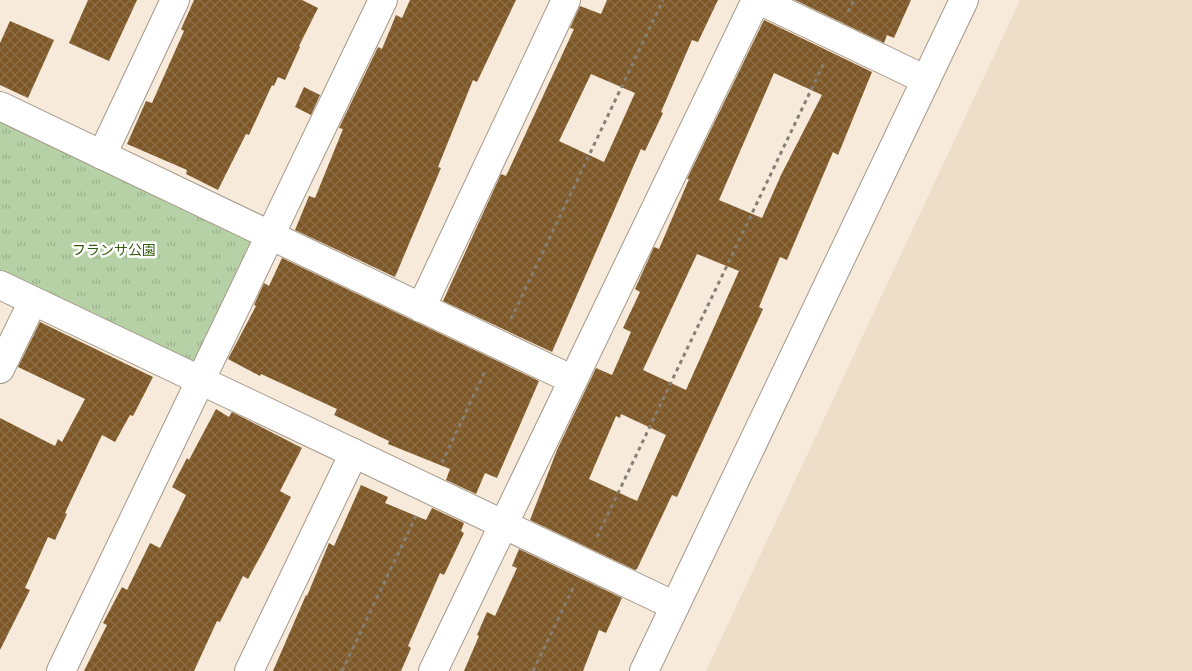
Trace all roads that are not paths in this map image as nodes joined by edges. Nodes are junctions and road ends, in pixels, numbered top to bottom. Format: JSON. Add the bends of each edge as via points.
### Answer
{"nodes":[{"id":1,"x":175,"y":0,"type":"edge"},
{"id":2,"x":383,"y":0,"type":"edge"},
{"id":3,"x":566,"y":0,"type":"edge"},
{"id":4,"x":758,"y":0,"type":"edge"},
{"id":5,"x":964,"y":0,"type":"edge"},
{"id":6,"x":926,"y":80,"type":"junction"},
{"id":7,"x":0,"y":106,"type":"edge"},
{"id":8,"x":102,"y":156,"type":"junction"},
{"id":9,"x":270,"y":236,"type":"junction"},
{"id":10,"x":0,"y":285,"type":"edge"},
{"id":11,"x":33,"y":301,"type":"junction"},
{"id":12,"x":421,"y":308,"type":"junction"},
{"id":13,"x":0,"y":369,"type":"edge"},
{"id":14,"x":200,"y":380,"type":"junction"},
{"id":15,"x":573,"y":380,"type":"junction"},
{"id":16,"x":354,"y":453,"type":"junction"},
{"id":17,"x":504,"y":524,"type":"junction"},
{"id":18,"x":675,"y":606,"type":"junction"},
{"id":19,"x":61,"y":671,"type":"edge"},
{"id":20,"x":249,"y":671,"type":"edge"},
{"id":21,"x":433,"y":671,"type":"edge"},
{"id":22,"x":644,"y":671,"type":"edge"}],
"edges":[{"from":1,"to":8,"type":"street"},
{"from":2,"to":9,"type":"street"},
{"from":3,"to":12,"type":"street"},
{"from":4,"to":6,"type":"street"},
{"from":4,"to":15,"type":"street"},
{"from":5,"to":6,"type":"street"},
{"from":6,"to":18,"type":"street"},
{"from":7,"to":8,"type":"street"},
{"from":8,"to":9,"type":"street"},
{"from":9,"to":12,"type":"street"},
{"from":9,"to":14,"type":"street"},
{"from":10,"to":11,"type":"street"},
{"from":11,"to":13,"type":"street"},
{"from":11,"to":14,"type":"street"},
{"from":12,"to":15,"type":"street"},
{"from":14,"to":16,"type":"street"},
{"from":14,"to":19,"type":"street"},
{"from":15,"to":17,"type":"street"},
{"from":16,"to":17,"type":"street"},
{"from":16,"to":20,"type":"street"},
{"from":17,"to":18,"type":"street"},
{"from":17,"to":21,"type":"street"},
{"from":18,"to":22,"type":"street"}]}
